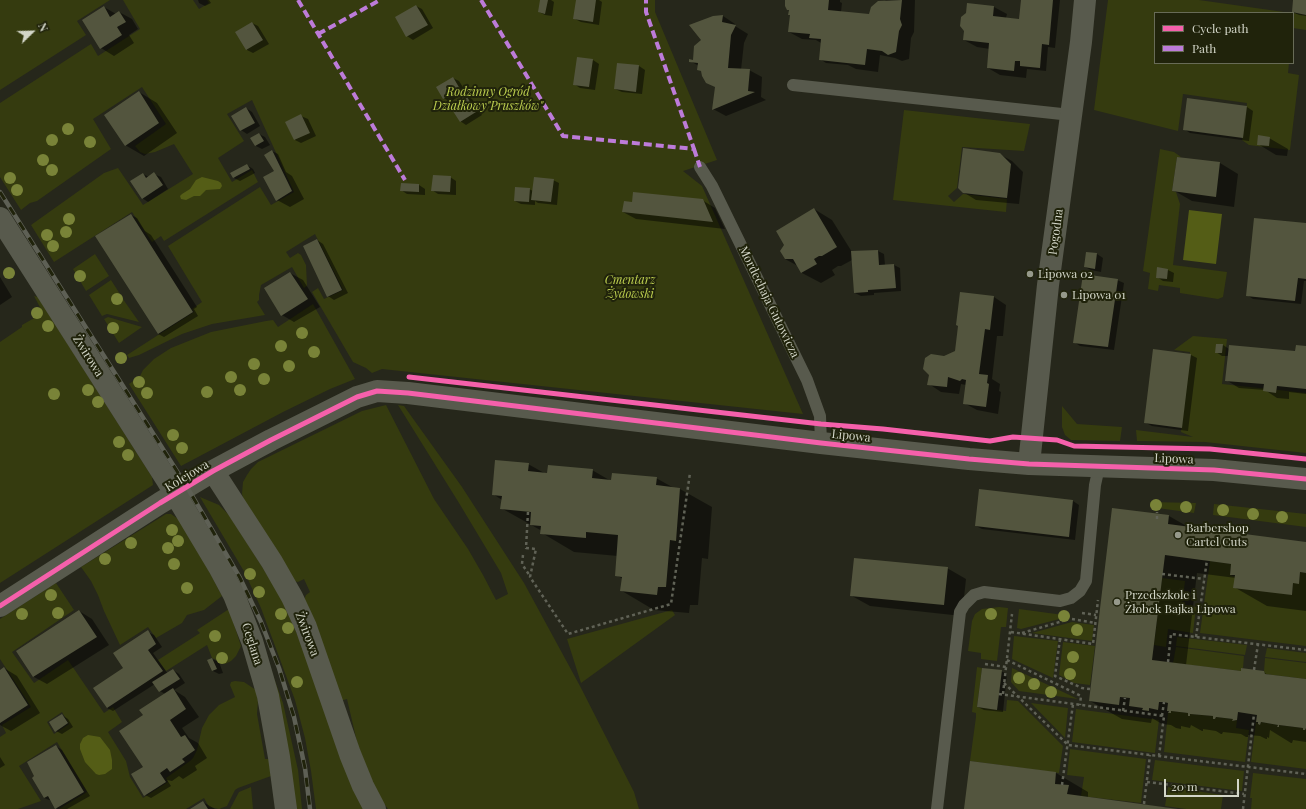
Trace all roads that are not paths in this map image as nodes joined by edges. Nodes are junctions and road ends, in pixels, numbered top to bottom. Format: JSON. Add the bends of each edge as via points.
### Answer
{"nodes":[{"id":1,"x":1085,"y":0,"type":"edge"},
{"id":2,"x":793,"y":85,"type":"dead end"},
{"id":3,"x":1071,"y":115,"type":"junction"},
{"id":4,"x":700,"y":167,"type":"dead end"},
{"id":5,"x":0,"y":218,"type":"edge"},
{"id":6,"x":396,"y":392,"type":"joint"},
{"id":7,"x":821,"y":443,"type":"junction"},
{"id":8,"x":1029,"y":464,"type":"junction"},
{"id":9,"x":1099,"y":467,"type":"junction"},
{"id":10,"x":213,"y":471,"type":"junction"},
{"id":11,"x":1306,"y":479,"type":"edge"},
{"id":12,"x":175,"y":494,"type":"junction"},
{"id":13,"x":0,"y":606,"type":"edge"},
{"id":14,"x":286,"y":809,"type":"edge"},
{"id":15,"x":375,"y":809,"type":"edge"},
{"id":16,"x":936,"y":809,"type":"edge"}],
"edges":[{"from":1,"to":3,"type":"street","name":"Pogodna"},
{"from":2,"to":3,"type":"lane"},
{"from":3,"to":8,"type":"street","name":"Pogodna","via":[[1048,285]]},
{"from":4,"to":7,"type":"lane","name":"Mordechaja Gutowicza","via":[[712,186],[807,380],[820,416]]},
{"from":5,"to":12,"type":"street","name":"Żwirowa"},
{"from":6,"to":7,"type":"street","name":"Lipowa"},
{"from":6,"to":10,"type":"street","name":"Kolejowa","via":[[377,391],[357,397]]},
{"from":7,"to":8,"type":"street","name":"Lipowa"},
{"from":8,"to":9,"type":"street","name":"Lipowa"},
{"from":9,"to":11,"type":"street","name":"Lipowa","via":[[1214,470]]},
{"from":9,"to":16,"type":"lane","via":[[1086,581],[1080,591],[1071,598],[1060,601],[984,592],[974,595],[960,612]]},
{"from":10,"to":12,"type":"street","name":"Kolejowa"},
{"from":10,"to":15,"type":"street","name":"Żwirowa","via":[[292,597],[306,627],[352,760]]},
{"from":12,"to":13,"type":"street","name":"Kolejowa"},
{"from":12,"to":14,"type":"street","name":"Ceglana","via":[[227,580],[244,619],[268,696]]}]}
